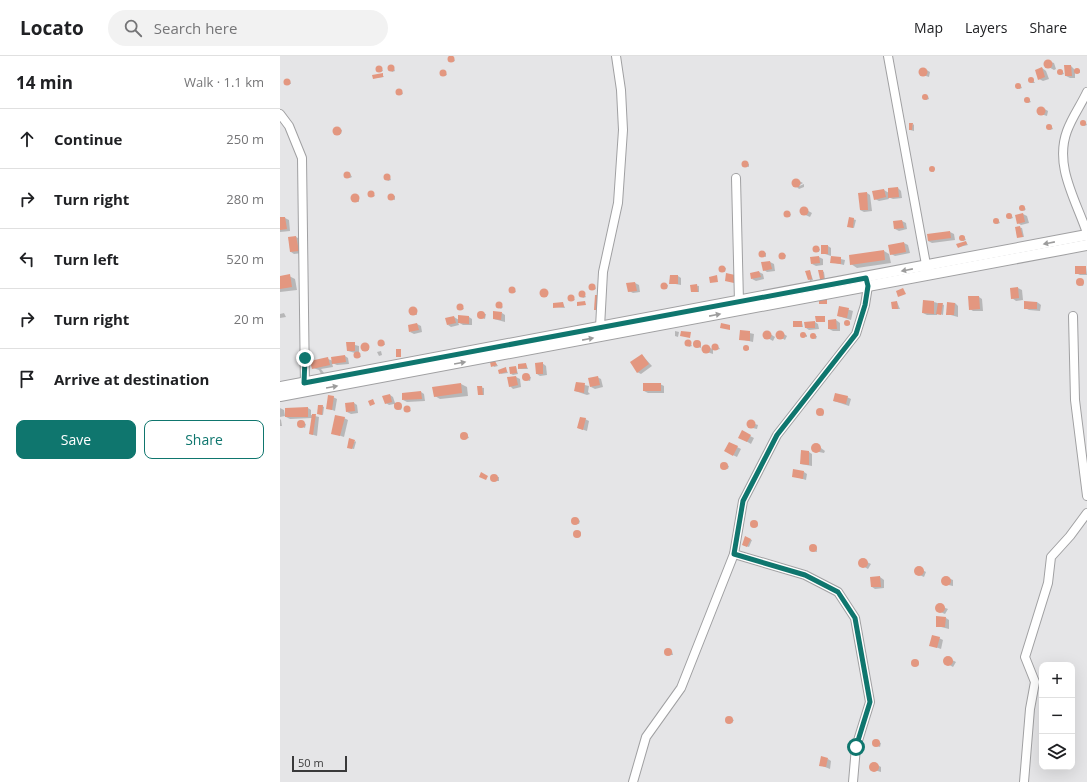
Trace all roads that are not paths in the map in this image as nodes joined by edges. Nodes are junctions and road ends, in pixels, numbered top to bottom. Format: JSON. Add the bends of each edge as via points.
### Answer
{"nodes":[{"id":1,"x":616,"y":56,"type":"edge"},
{"id":2,"x":888,"y":56,"type":"edge"},
{"id":3,"x":1087,"y":92,"type":"edge"},
{"id":4,"x":280,"y":114,"type":"edge"},
{"id":5,"x":736,"y":178,"type":"dead end"},
{"id":6,"x":1087,"y":234,"type":"edge"},
{"id":7,"x":1087,"y":245,"type":"edge"},
{"id":8,"x":927,"y":270,"type":"junction"},
{"id":9,"x":867,"y":282,"type":"junction"},
{"id":10,"x":739,"y":302,"type":"junction"},
{"id":11,"x":1073,"y":316,"type":"dead end"},
{"id":12,"x":600,"y":327,"type":"junction"},
{"id":13,"x":280,"y":387,"type":"edge"},
{"id":14,"x":305,"y":387,"type":"junction"},
{"id":15,"x":280,"y":396,"type":"edge"},
{"id":16,"x":1087,"y":496,"type":"edge"},
{"id":17,"x":1087,"y":513,"type":"edge"},
{"id":18,"x":734,"y":554,"type":"junction"},
{"id":19,"x":633,"y":782,"type":"edge"},
{"id":20,"x":853,"y":782,"type":"edge"},
{"id":21,"x":1024,"y":782,"type":"edge"}],
"edges":[{"from":1,"to":12,"type":"street","via":[[621,90],[622,138],[618,203],[603,272]]},
{"from":2,"to":8,"type":"street"},
{"from":3,"to":6,"type":"street","via":[[1067,131],[1062,152],[1066,181]]},
{"from":4,"to":14,"type":"street","via":[[289,126],[302,158]]},
{"from":5,"to":10,"type":"street"},
{"from":6,"to":8,"type":"main road","one_way":true},
{"from":7,"to":8,"type":"main road"},
{"from":8,"to":9,"type":"main road"},
{"from":9,"to":10,"type":"main road"},
{"from":14,"to":9,"type":"main road","one_way":true},
{"from":9,"to":18,"type":"street","via":[[865,305],[856,334],[777,435],[743,501]]},
{"from":10,"to":12,"type":"main road"},
{"from":11,"to":16,"type":"street","via":[[1075,400]]},
{"from":12,"to":14,"type":"main road"},
{"from":13,"to":14,"type":"main road"},
{"from":14,"to":15,"type":"main road"},
{"from":17,"to":21,"type":"street","via":[[1051,557],[1048,583],[1025,657],[1035,682],[1030,709]]},
{"from":18,"to":19,"type":"street","via":[[681,688],[646,737]]},
{"from":18,"to":20,"type":"street","via":[[805,575],[838,592],[855,618],[870,702],[856,747]]}]}
